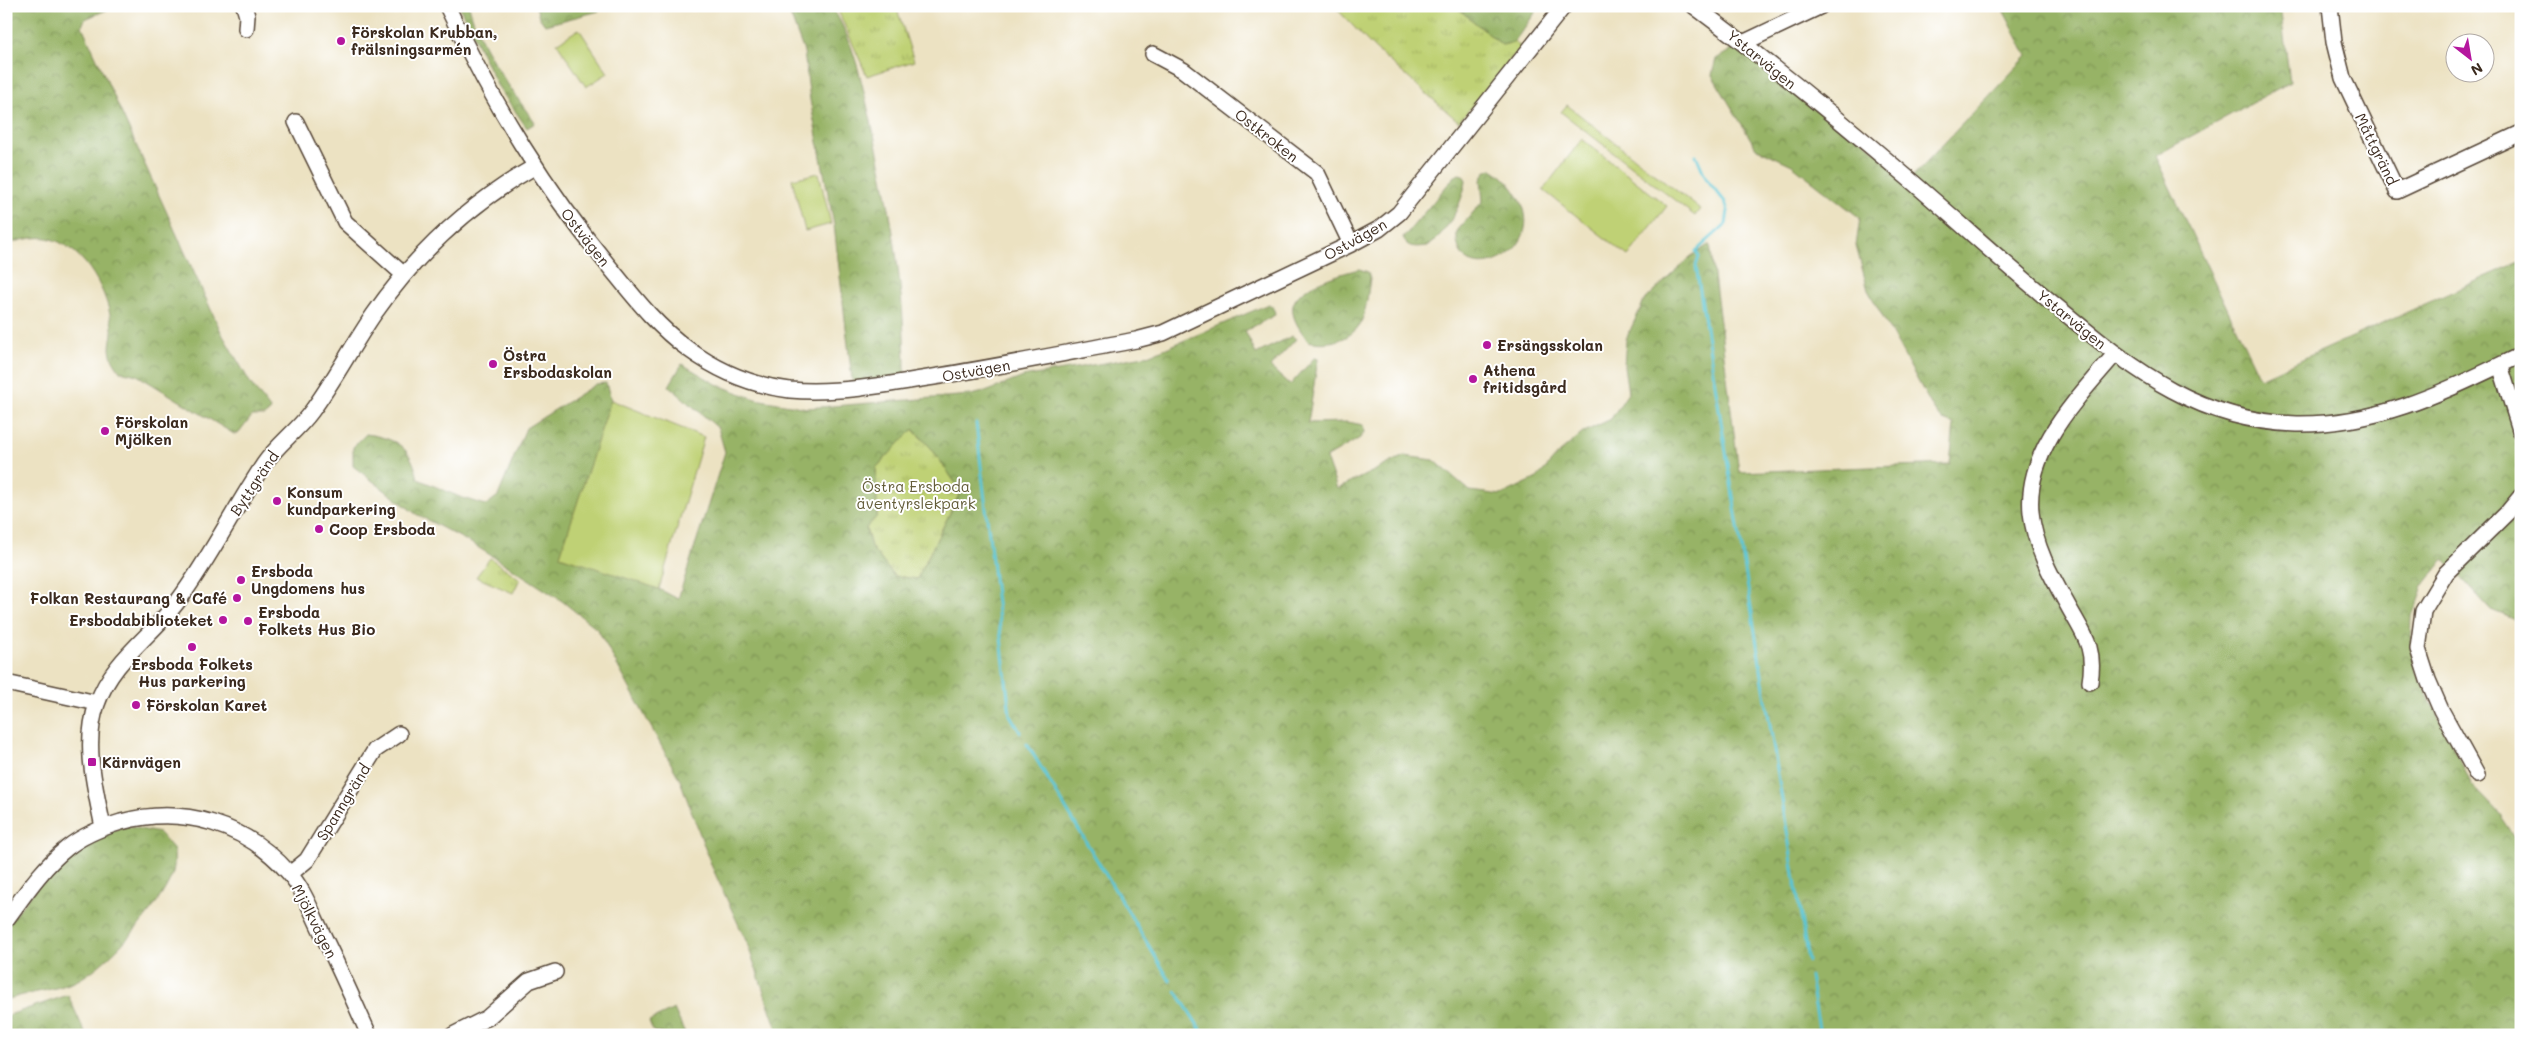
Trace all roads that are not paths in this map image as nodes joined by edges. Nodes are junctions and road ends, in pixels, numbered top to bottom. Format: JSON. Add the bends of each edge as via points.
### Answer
{"nodes":[{"id":1,"x":244,"y":6,"type":"edge"},
{"id":2,"x":447,"y":6,"type":"edge"},
{"id":3,"x":1564,"y":6,"type":"edge"},
{"id":4,"x":1694,"y":6,"type":"edge"},
{"id":5,"x":1821,"y":6,"type":"edge"},
{"id":6,"x":2330,"y":6,"type":"edge"},
{"id":7,"x":246,"y":29,"type":"dead end"},
{"id":8,"x":1743,"y":43,"type":"junction"},
{"id":9,"x":1153,"y":54,"type":"dead end"},
{"id":10,"x":296,"y":122,"type":"dead end"},
{"id":11,"x":2521,"y":133,"type":"edge"},
{"id":12,"x":534,"y":167,"type":"junction"},
{"id":13,"x":1351,"y":244,"type":"junction"},
{"id":14,"x":404,"y":275,"type":"junction"},
{"id":15,"x":2115,"y":354,"type":"junction"},
{"id":16,"x":2521,"y":355,"type":"edge"},
{"id":17,"x":2500,"y":364,"type":"junction"},
{"id":18,"x":2521,"y":433,"type":"edge"},
{"id":19,"x":2521,"y":496,"type":"edge"},
{"id":20,"x":6,"y":682,"type":"edge"},
{"id":21,"x":2090,"y":682,"type":"dead end"},
{"id":22,"x":97,"y":703,"type":"junction"},
{"id":23,"x":399,"y":734,"type":"dead end"},
{"id":24,"x":2477,"y":775,"type":"dead end"},
{"id":25,"x":103,"y":827,"type":"junction"},
{"id":26,"x":290,"y":874,"type":"junction"},
{"id":27,"x":6,"y":920,"type":"edge"},
{"id":28,"x":555,"y":972,"type":"dead end"},
{"id":29,"x":369,"y":1035,"type":"edge"},
{"id":30,"x":453,"y":1035,"type":"edge"}],
"edges":[{"from":1,"to":7,"type":"street"},
{"from":2,"to":12,"type":"street","name":"Ostvägen","via":[[477,69]]},
{"from":3,"to":13,"type":"street","name":"Ostvägen","via":[[1399,212],[1379,229]]},
{"from":4,"to":8,"type":"street","name":"Ystarvägen"},
{"from":5,"to":8,"type":"street"},
{"from":6,"to":11,"type":"street","name":"Måttgränd","via":[[2343,78],[2397,191]]},
{"from":8,"to":15,"type":"street","name":"Ystarvägen","via":[[1910,179],[2004,264]]},
{"from":9,"to":13,"type":"street","name":"Ostkroken","via":[[1183,70],[1317,173]]},
{"from":10,"to":14,"type":"street","via":[[345,222]]},
{"from":12,"to":13,"type":"street","name":"Ostvägen","via":[[587,241],[667,332],[712,365],[755,382],[789,390],[905,382],[1136,340],[1162,333]]},
{"from":12,"to":14,"type":"street","name":"Byttgränd","via":[[462,215]]},
{"from":14,"to":22,"type":"street","name":"Byttgränd","via":[[310,413],[265,463],[178,601],[113,671]]},
{"from":15,"to":17,"type":"street","name":"Ystarvägen","via":[[2152,381],[2180,396],[2248,418],[2296,424],[2341,422],[2388,413],[2438,394]]},
{"from":15,"to":21,"type":"street","via":[[2069,409],[2046,444],[2038,466],[2031,511],[2039,546],[2089,645],[2093,662]]},
{"from":16,"to":17,"type":"street","name":"Ystarvägen"},
{"from":17,"to":18,"type":"street"},
{"from":19,"to":24,"type":"street","via":[[2446,573],[2423,611],[2418,649],[2428,680]]},
{"from":20,"to":22,"type":"street"},
{"from":22,"to":25,"type":"street","name":"Byttgränd","via":[[92,729],[92,762]]},
{"from":23,"to":26,"type":"street","name":"Spanngränd","via":[[375,750],[307,860]]},
{"from":25,"to":26,"type":"street","name":"Mjölkvägen","via":[[162,815],[201,819],[244,836]]},
{"from":25,"to":27,"type":"street","name":"Mjölkvägen","via":[[87,834],[53,861],[36,878]]},
{"from":26,"to":29,"type":"street","name":"Mjölkvägen","via":[[307,902]]},
{"from":28,"to":30,"type":"street","via":[[528,981],[487,1018]]}]}
